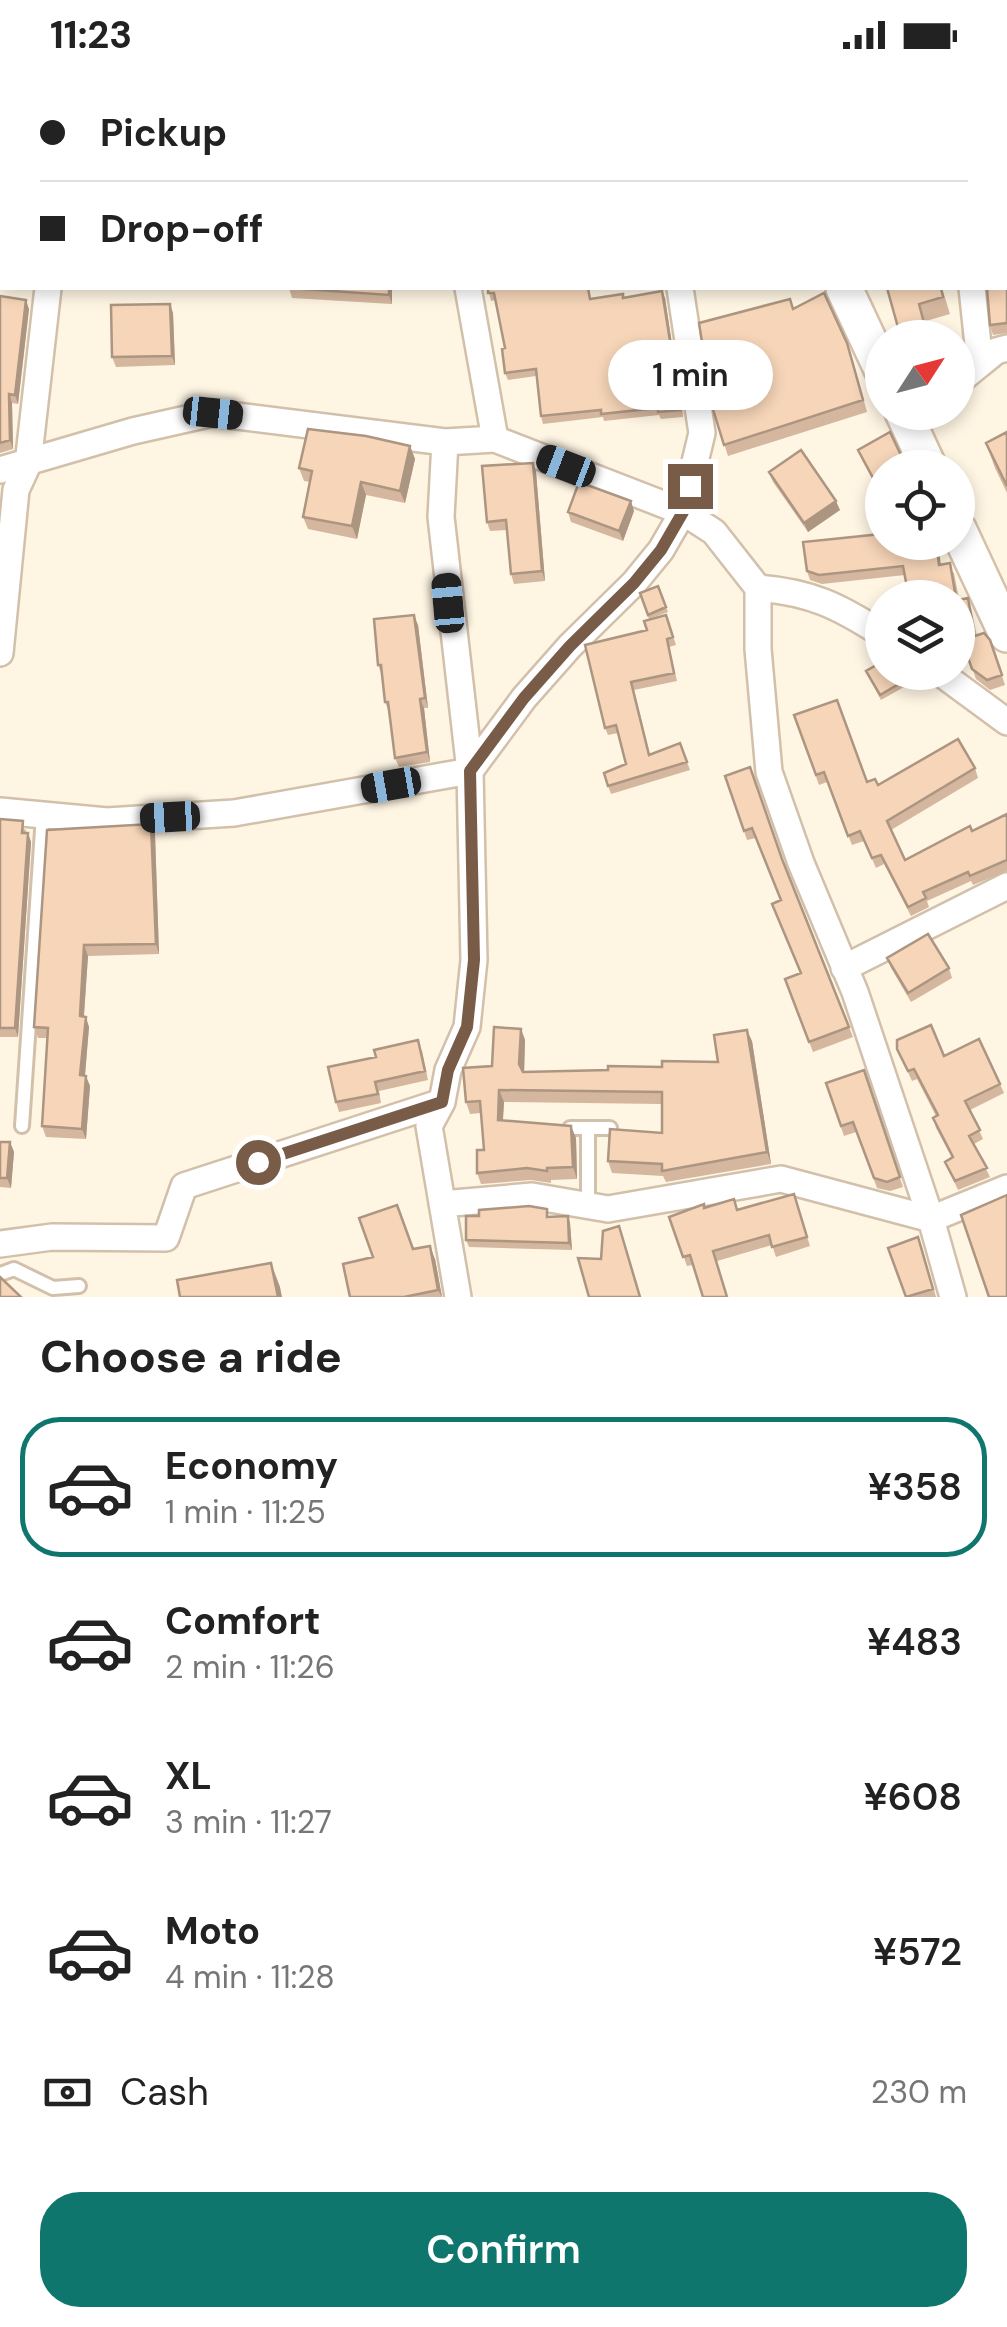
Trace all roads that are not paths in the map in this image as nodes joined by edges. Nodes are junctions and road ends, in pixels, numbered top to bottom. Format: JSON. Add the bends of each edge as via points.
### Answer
{"nodes":[{"id":1,"x":48,"y":290,"type":"edge"},
{"id":2,"x":468,"y":290,"type":"edge"},
{"id":3,"x":680,"y":290,"type":"edge"},
{"id":4,"x":845,"y":290,"type":"edge"},
{"id":5,"x":972,"y":290,"type":"edge"},
{"id":6,"x":865,"y":333,"type":"edge"},
{"id":7,"x":1007,"y":348,"type":"edge"},
{"id":8,"x":980,"y":364,"type":"junction"},
{"id":9,"x":975,"y":368,"type":"edge"},
{"id":10,"x":495,"y":439,"type":"junction"},
{"id":11,"x":445,"y":442,"type":"junction"},
{"id":12,"x":28,"y":464,"type":"junction"},
{"id":13,"x":0,"y":470,"type":"edge"},
{"id":14,"x":683,"y":512,"type":"junction"},
{"id":15,"x":972,"y":560,"type":"edge"},
{"id":16,"x":758,"y":588,"type":"junction"},
{"id":17,"x":865,"y":623,"type":"edge"},
{"id":18,"x":1007,"y":634,"type":"edge"},
{"id":19,"x":0,"y":653,"type":"edge"},
{"id":20,"x":963,"y":690,"type":"edge"},
{"id":21,"x":1007,"y":722,"type":"edge"},
{"id":22,"x":470,"y":771,"type":"junction"},
{"id":23,"x":0,"y":811,"type":"edge"},
{"id":24,"x":43,"y":815,"type":"junction"},
{"id":25,"x":1007,"y":886,"type":"edge"},
{"id":26,"x":844,"y":968,"type":"junction"},
{"id":27,"x":442,"y":1102,"type":"junction"},
{"id":28,"x":22,"y":1126,"type":"dead end"},
{"id":29,"x":570,"y":1128,"type":"edge"},
{"id":30,"x":588,"y":1128,"type":"junction"},
{"id":31,"x":610,"y":1128,"type":"edge"},
{"id":32,"x":1007,"y":1188,"type":"edge"},
{"id":33,"x":442,"y":1204,"type":"junction"},
{"id":34,"x":588,"y":1206,"type":"junction"},
{"id":35,"x":931,"y":1219,"type":"junction"},
{"id":36,"x":0,"y":1244,"type":"edge"},
{"id":37,"x":0,"y":1274,"type":"edge"},
{"id":38,"x":79,"y":1286,"type":"dead end"},
{"id":39,"x":458,"y":1297,"type":"edge"},
{"id":40,"x":953,"y":1297,"type":"edge"}],
"edges":[{"from":1,"to":12,"type":"street"},
{"from":2,"to":10,"type":"street"},
{"from":3,"to":14,"type":"street","via":[[702,433]]},
{"from":4,"to":6,"type":"street"},
{"from":5,"to":8,"type":"street"},
{"from":7,"to":8,"type":"street"},
{"from":8,"to":9,"type":"street"},
{"from":10,"to":11,"type":"street"},
{"from":10,"to":14,"type":"street"},
{"from":11,"to":12,"type":"street","via":[[213,413]]},
{"from":11,"to":22,"type":"street","via":[[441,518]]},
{"from":12,"to":13,"type":"street"},
{"from":12,"to":19,"type":"street","via":[[16,490]]},
{"from":14,"to":16,"type":"street","via":[[714,532]]},
{"from":14,"to":22,"type":"street","via":[[634,583],[524,698]]},
{"from":15,"to":18,"type":"street"},
{"from":16,"to":17,"type":"street","via":[[839,606]]},
{"from":16,"to":26,"type":"street","via":[[770,772]]},
{"from":20,"to":21,"type":"street"},
{"from":22,"to":24,"type":"street","via":[[234,814],[107,821]]},
{"from":22,"to":27,"type":"street","via":[[474,960],[467,1027]]},
{"from":23,"to":24,"type":"street"},
{"from":24,"to":28,"type":"lane"},
{"from":25,"to":26,"type":"street"},
{"from":26,"to":35,"type":"street"},
{"from":27,"to":33,"type":"street","via":[[430,1126]]},
{"from":27,"to":36,"type":"street","via":[[184,1186],[166,1238],[52,1237]]},
{"from":29,"to":30,"type":"lane"},
{"from":30,"to":31,"type":"lane"},
{"from":30,"to":34,"type":"lane"},
{"from":32,"to":35,"type":"street"},
{"from":33,"to":34,"type":"street","via":[[532,1196]]},
{"from":33,"to":39,"type":"street"},
{"from":34,"to":35,"type":"street","via":[[608,1209],[781,1179]]},
{"from":35,"to":40,"type":"street"},
{"from":37,"to":38,"type":"lane","via":[[14,1269],[53,1288]]}]}
